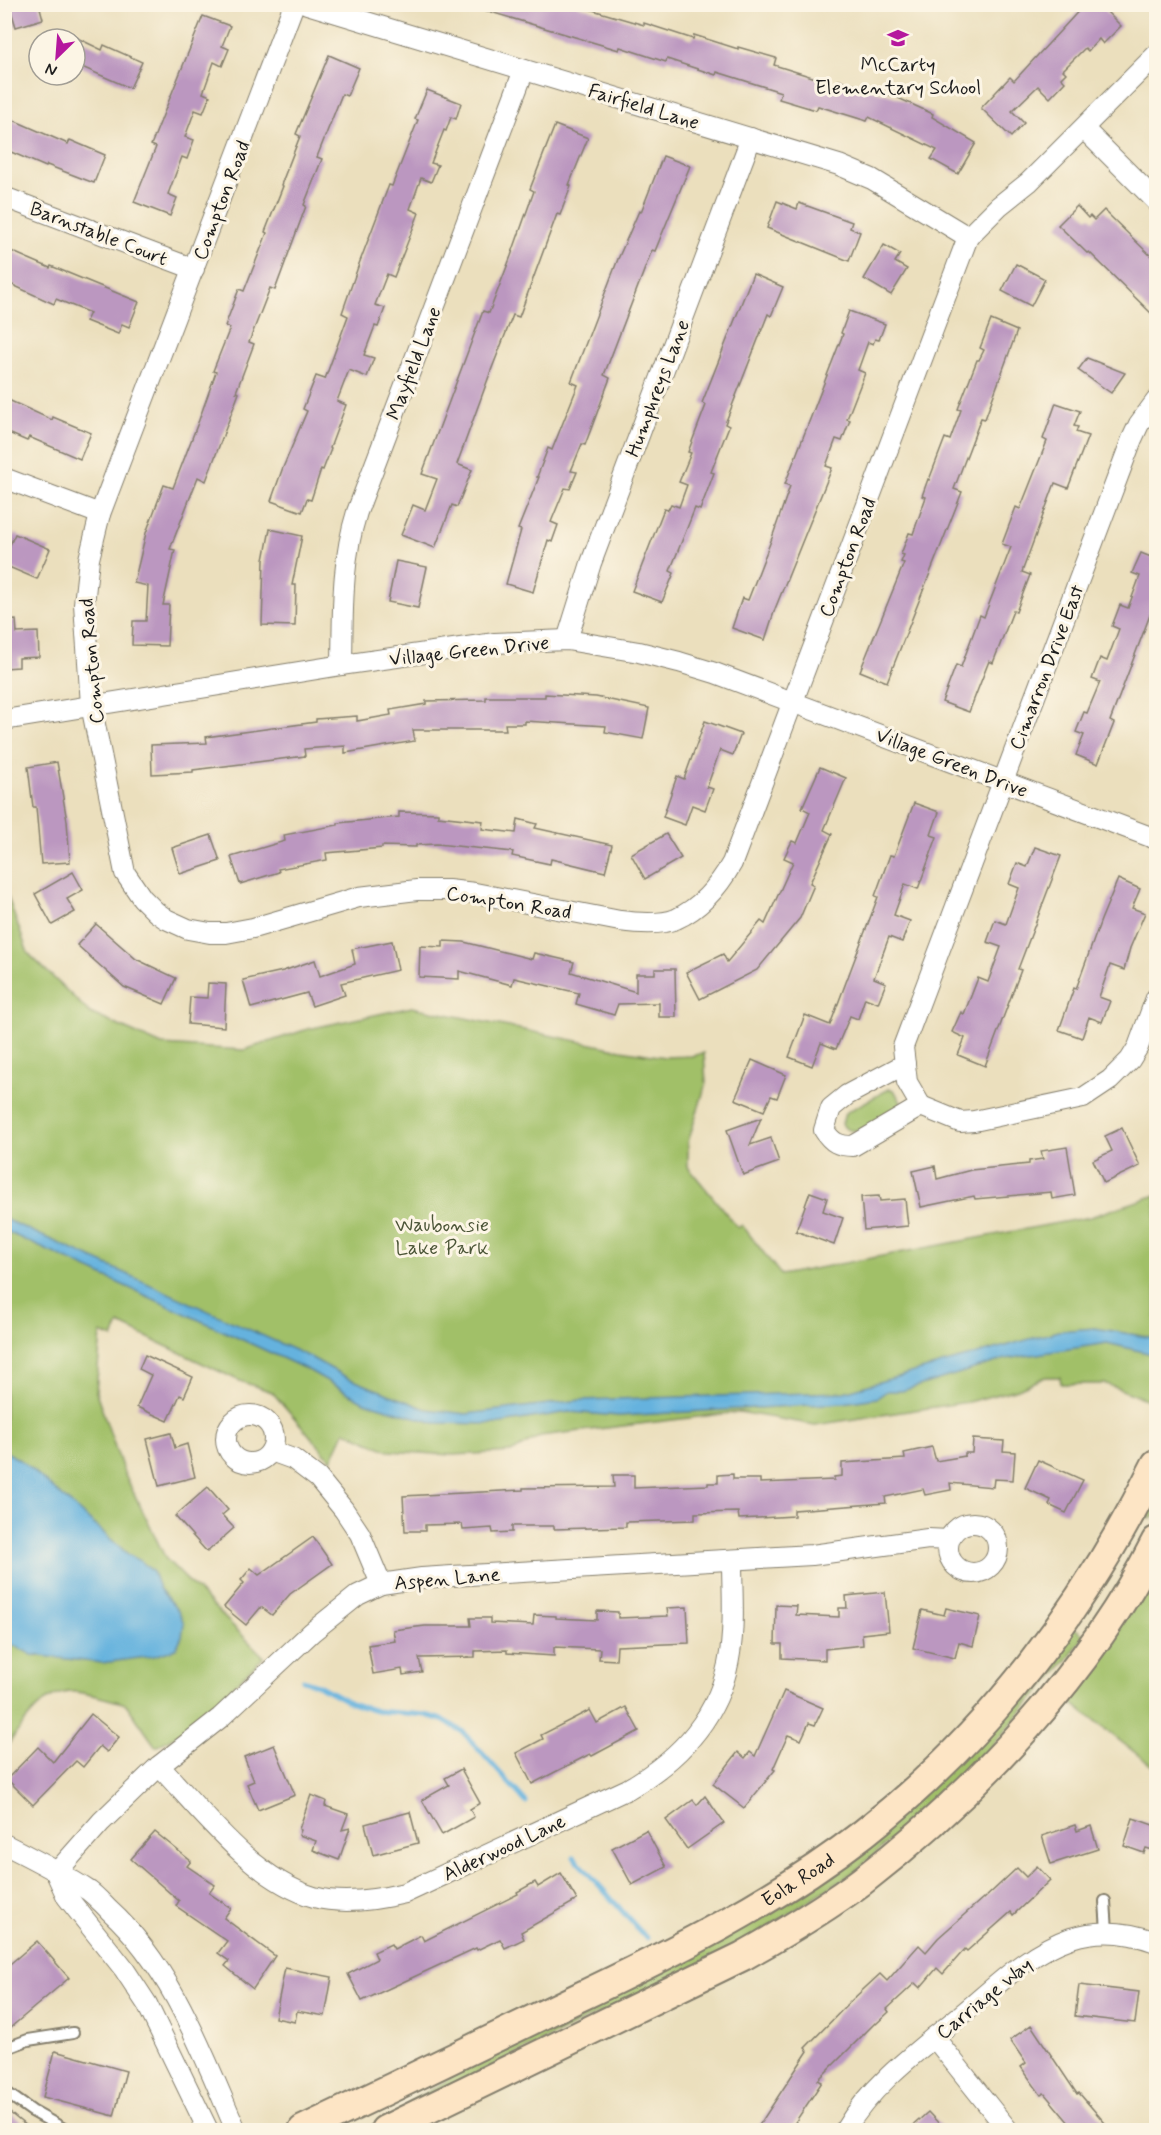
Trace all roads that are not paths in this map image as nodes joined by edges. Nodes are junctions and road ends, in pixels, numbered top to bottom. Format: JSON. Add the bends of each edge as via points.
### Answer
{"nodes":[{"id":1,"x":294,"y":4,"type":"edge"},
{"id":2,"x":307,"y":4,"type":"edge"},
{"id":3,"x":1156,"y":55,"type":"edge"},
{"id":4,"x":524,"y":70,"type":"junction"},
{"id":5,"x":1084,"y":129,"type":"junction"},
{"id":6,"x":751,"y":138,"type":"junction"},
{"id":7,"x":4,"y":197,"type":"edge"},
{"id":8,"x":1156,"y":201,"type":"edge"},
{"id":9,"x":968,"y":237,"type":"junction"},
{"id":10,"x":194,"y":269,"type":"junction"},
{"id":11,"x":1156,"y":401,"type":"edge"},
{"id":12,"x":4,"y":478,"type":"edge"},
{"id":13,"x":100,"y":514,"type":"junction"},
{"id":14,"x":567,"y":640,"type":"junction"},
{"id":15,"x":342,"y":665,"type":"junction"},
{"id":16,"x":792,"y":702,"type":"junction"},
{"id":17,"x":92,"y":705,"type":"junction"},
{"id":18,"x":4,"y":720,"type":"edge"},
{"id":19,"x":1003,"y":781,"type":"junction"},
{"id":20,"x":1156,"y":839,"type":"edge"},
{"id":21,"x":1156,"y":998,"type":"edge"},
{"id":22,"x":905,"y":1065,"type":"junction"},
{"id":23,"x":921,"y":1106,"type":"junction"},
{"id":24,"x":271,"y":1451,"type":"dead end"},
{"id":25,"x":1156,"y":1464,"type":"edge"},
{"id":26,"x":948,"y":1540,"type":"dead end"},
{"id":27,"x":1156,"y":1541,"type":"edge"},
{"id":28,"x":732,"y":1560,"type":"junction"},
{"id":29,"x":381,"y":1584,"type":"junction"},
{"id":30,"x":159,"y":1766,"type":"junction"},
{"id":31,"x":4,"y":1844,"type":"edge"},
{"id":32,"x":56,"y":1873,"type":"junction"},
{"id":33,"x":1106,"y":1901,"type":"dead end"},
{"id":34,"x":1107,"y":1931,"type":"junction"},
{"id":35,"x":1156,"y":1942,"type":"edge"},
{"id":36,"x":73,"y":2033,"type":"dead end"},
{"id":37,"x":934,"y":2037,"type":"junction"},
{"id":38,"x":4,"y":2049,"type":"edge"},
{"id":39,"x":4,"y":2091,"type":"edge"},
{"id":40,"x":66,"y":2130,"type":"edge"},
{"id":41,"x":208,"y":2130,"type":"edge"},
{"id":42,"x":236,"y":2130,"type":"edge"},
{"id":43,"x":303,"y":2130,"type":"edge"},
{"id":44,"x":385,"y":2130,"type":"edge"},
{"id":45,"x":845,"y":2130,"type":"edge"},
{"id":46,"x":1008,"y":2130,"type":"edge"}],
"edges":[{"from":1,"to":10,"type":"street","name":"Compton Road"},
{"from":2,"to":4,"type":"street","name":"Fairfield Lane"},
{"from":3,"to":5,"type":"street","name":"Compton Road"},
{"from":4,"to":6,"type":"street","name":"Fairfield Lane"},
{"from":4,"to":15,"type":"street","name":"Mayfield Lane","via":[[350,533],[343,579]]},
{"from":5,"to":8,"type":"street"},
{"from":5,"to":9,"type":"street","name":"Compton Road"},
{"from":6,"to":9,"type":"street","name":"Fairfield Lane","via":[[859,172]]},
{"from":6,"to":14,"type":"street","name":"Humphreys Lane","via":[[591,563]]},
{"from":7,"to":10,"type":"street","name":"Barnstable Court"},
{"from":9,"to":16,"type":"street","name":"Compton Road"},
{"from":10,"to":13,"type":"street","name":"Compton Road"},
{"from":11,"to":19,"type":"street","name":"Cimarron Drive East","via":[[1132,439]]},
{"from":12,"to":13,"type":"street"},
{"from":13,"to":17,"type":"street","name":"Compton Road","via":[[84,604]]},
{"from":14,"to":15,"type":"street","name":"Village Green Drive","via":[[467,646]]},
{"from":14,"to":16,"type":"street","name":"Village Green Drive","via":[[679,662]]},
{"from":15,"to":17,"type":"street","name":"Village Green Drive"},
{"from":16,"to":17,"type":"street","name":"Compton Road","via":[[732,863],[714,891],[675,919],[620,921],[475,893],[417,890],[359,897],[226,933],[188,929],[166,920],[142,898],[125,873]]},
{"from":16,"to":19,"type":"street","name":"Village Green Drive"},
{"from":17,"to":18,"type":"street","name":"Village Green Drive"},
{"from":19,"to":20,"type":"street","name":"Village Green Drive"},
{"from":19,"to":22,"type":"street","name":"Cimarron Drive East","via":[[903,1047]]},
{"from":21,"to":23,"type":"street","via":[[1130,1060],[1083,1098],[960,1122]]},
{"from":22,"to":23,"type":"street","name":"Cimarron Drive East","via":[[907,1082]]},
{"from":22,"to":23,"type":"street","via":[[847,1095],[831,1108],[824,1130],[840,1146],[853,1146]]},
{"from":24,"to":29,"type":"street","via":[[305,1467],[337,1502],[360,1534]]},
{"from":25,"to":43,"type":"main road","name":"Eola Road","via":[[1122,1532],[1017,1683],[930,1776],[863,1833],[778,1893],[707,1934]]},
{"from":26,"to":28,"type":"street","name":"Aspen Lane"},
{"from":27,"to":44,"type":"main road","name":"Eola Road","via":[[1109,1620],[1028,1726],[939,1817],[860,1882],[743,1956]]},
{"from":28,"to":29,"type":"street","name":"Aspen Lane","via":[[432,1577]]},
{"from":28,"to":30,"type":"street","name":"Alderwood Lane","via":[[732,1635],[726,1671],[706,1718],[673,1759],[628,1789],[405,1893],[378,1899],[332,1900],[290,1887],[245,1857]]},
{"from":29,"to":30,"type":"street","name":"Aspen Lane","via":[[358,1595],[312,1632],[220,1718]]},
{"from":30,"to":32,"type":"street","name":"Aspen Lane"},
{"from":31,"to":32,"type":"street"},
{"from":32,"to":41,"type":"street","via":[[67,1898],[147,2004]]},
{"from":32,"to":42,"type":"street","via":[[90,1892],[118,1918],[155,1964]]},
{"from":33,"to":34,"type":"lane"},
{"from":34,"to":35,"type":"street","name":"Carriage Way"},
{"from":34,"to":37,"type":"street","name":"Carriage Way","via":[[1071,1938],[1035,1955]]},
{"from":36,"to":38,"type":"lane","via":[[28,2040]]},
{"from":37,"to":45,"type":"street","name":"Carriage Way","via":[[871,2095]]},
{"from":37,"to":46,"type":"street"},
{"from":39,"to":40,"type":"lane"}]}
